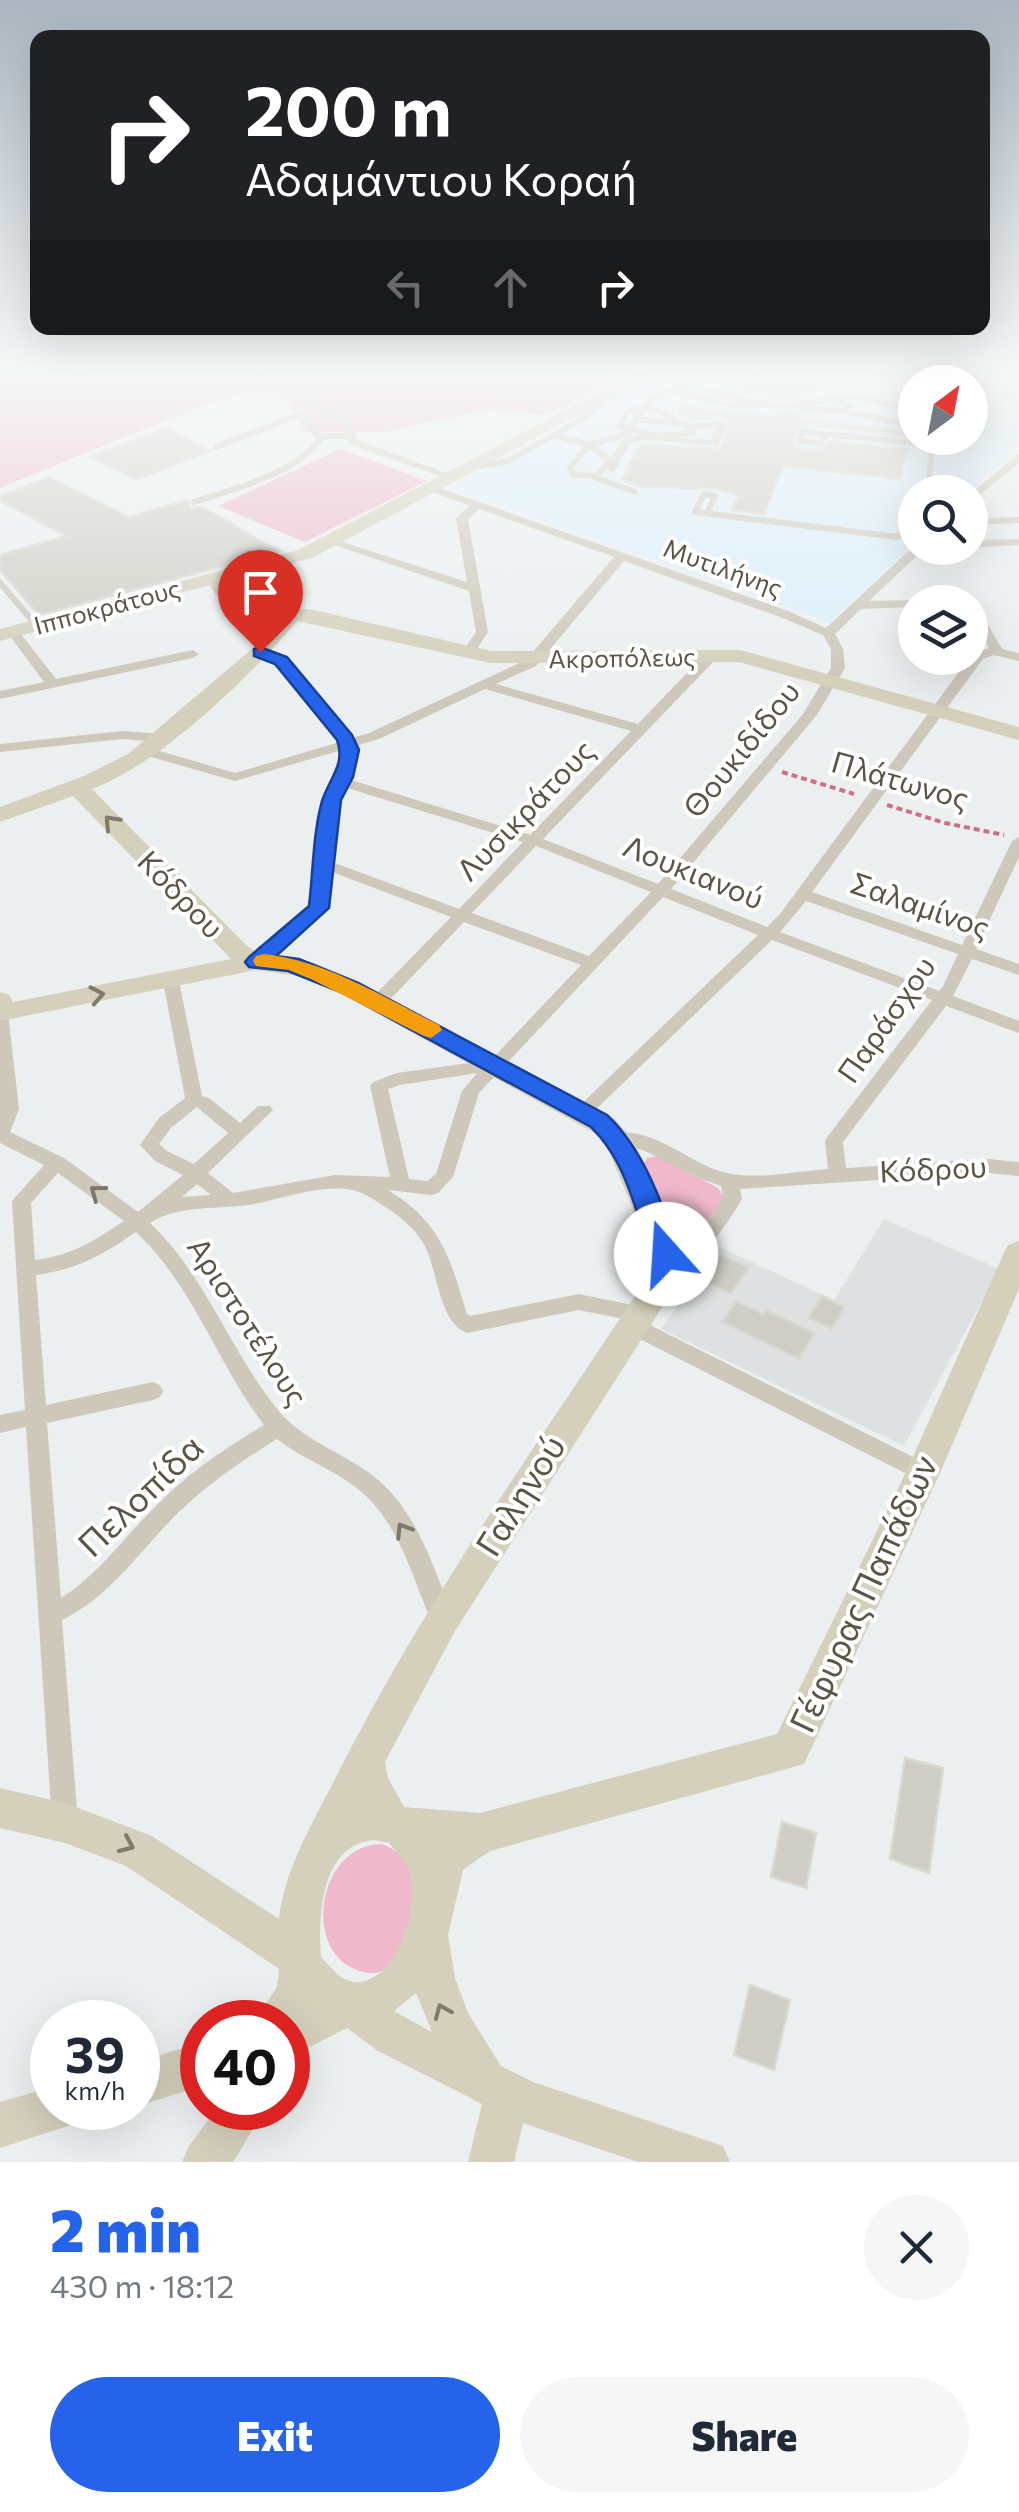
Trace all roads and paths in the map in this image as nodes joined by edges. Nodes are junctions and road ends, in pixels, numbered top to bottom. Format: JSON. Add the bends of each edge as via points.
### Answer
{"nodes":[{"id":1,"x":259,"y":475,"type":"edge"},
{"id":2,"x":456,"y":475,"type":"edge"},
{"id":3,"x":576,"y":475,"type":"edge"},
{"id":4,"x":599,"y":475,"type":"edge"},
{"id":5,"x":594,"y":477,"type":"junction"},
{"id":6,"x":432,"y":488,"type":"junction"},
{"id":7,"x":635,"y":492,"type":"dead end"},
{"id":8,"x":194,"y":502,"type":"dead end"},
{"id":9,"x":477,"y":504,"type":"junction"},
{"id":10,"x":707,"y":513,"type":"dead end"},
{"id":11,"x":1019,"y":520,"type":"edge"},
{"id":12,"x":988,"y":521,"type":"edge"},
{"id":13,"x":898,"y":536,"type":"edge"},
{"id":14,"x":332,"y":542,"type":"junction"},
{"id":15,"x":1019,"y":542,"type":"edge"},
{"id":16,"x":988,"y":543,"type":"edge"},
{"id":17,"x":622,"y":556,"type":"junction"},
{"id":18,"x":901,"y":565,"type":"edge"},
{"id":19,"x":252,"y":568,"type":"junction"},
{"id":20,"x":215,"y":578,"type":"junction"},
{"id":21,"x":0,"y":583,"type":"edge"},
{"id":22,"x":473,"y":588,"type":"junction"},
{"id":23,"x":860,"y":604,"type":"junction"},
{"id":24,"x":898,"y":604,"type":"edge"},
{"id":25,"x":293,"y":613,"type":"junction"},
{"id":26,"x":36,"y":626,"type":"junction"},
{"id":27,"x":6,"y":634,"type":"edge"},
{"id":28,"x":828,"y":634,"type":"junction"},
{"id":29,"x":988,"y":634,"type":"edge"},
{"id":30,"x":998,"y":651,"type":"junction"},
{"id":31,"x":260,"y":652,"type":"junction"},
{"id":32,"x":468,"y":652,"type":"junction"},
{"id":33,"x":193,"y":654,"type":"dead end"},
{"id":34,"x":711,"y":656,"type":"junction"},
{"id":35,"x":1019,"y":656,"type":"edge"},
{"id":36,"x":536,"y":659,"type":"junction"},
{"id":37,"x":834,"y":674,"type":"junction"},
{"id":38,"x":51,"y":682,"type":"junction"},
{"id":39,"x":484,"y":685,"type":"junction"},
{"id":40,"x":0,"y":695,"type":"edge"},
{"id":41,"x":943,"y":704,"type":"junction"},
{"id":42,"x":1019,"y":718,"type":"edge"},
{"id":43,"x":642,"y":729,"type":"junction"},
{"id":44,"x":1019,"y":734,"type":"edge"},
{"id":45,"x":154,"y":745,"type":"junction"},
{"id":46,"x":349,"y":746,"type":"junction"},
{"id":47,"x":0,"y":748,"type":"edge"},
{"id":48,"x":768,"y":767,"type":"junction"},
{"id":49,"x":342,"y":782,"type":"junction"},
{"id":50,"x":77,"y":787,"type":"junction"},
{"id":51,"x":872,"y":800,"type":"junction"},
{"id":52,"x":0,"y":815,"type":"edge"},
{"id":53,"x":1014,"y":839,"type":"edge"},
{"id":54,"x":536,"y":841,"type":"junction"},
{"id":55,"x":326,"y":866,"type":"junction"},
{"id":56,"x":662,"y":890,"type":"junction"},
{"id":57,"x":804,"y":894,"type":"junction"},
{"id":58,"x":465,"y":914,"type":"junction"},
{"id":59,"x":769,"y":934,"type":"junction"},
{"id":60,"x":966,"y":951,"type":"junction"},
{"id":61,"x":256,"y":962,"type":"junction"},
{"id":62,"x":592,"y":963,"type":"junction"},
{"id":63,"x":1019,"y":970,"type":"edge"},
{"id":64,"x":171,"y":981,"type":"junction"},
{"id":65,"x":940,"y":998,"type":"junction"},
{"id":66,"x":0,"y":1001,"type":"edge"},
{"id":67,"x":378,"y":1002,"type":"junction"},
{"id":68,"x":1,"y":1013,"type":"edge"},
{"id":69,"x":1019,"y":1028,"type":"edge"},
{"id":70,"x":494,"y":1065,"type":"junction"},
{"id":71,"x":194,"y":1100,"type":"junction"},
{"id":72,"x":264,"y":1110,"type":"dead end"},
{"id":73,"x":583,"y":1112,"type":"junction"},
{"id":74,"x":240,"y":1133,"type":"junction"},
{"id":75,"x":0,"y":1134,"type":"edge"},
{"id":76,"x":618,"y":1139,"type":"junction"},
{"id":77,"x":57,"y":1162,"type":"junction"},
{"id":78,"x":1019,"y":1169,"type":"edge"},
{"id":79,"x":196,"y":1174,"type":"junction"},
{"id":80,"x":838,"y":1175,"type":"junction"},
{"id":81,"x":730,"y":1182,"type":"junction"},
{"id":82,"x":360,"y":1184,"type":"junction"},
{"id":83,"x":401,"y":1184,"type":"junction"},
{"id":84,"x":230,"y":1201,"type":"junction"},
{"id":85,"x":160,"y":1206,"type":"junction"},
{"id":86,"x":134,"y":1221,"type":"junction"},
{"id":87,"x":663,"y":1248,"type":"junction"},
{"id":88,"x":1019,"y":1253,"type":"edge"},
{"id":89,"x":26,"y":1269,"type":"junction"},
{"id":90,"x":637,"y":1320,"type":"junction"},
{"id":91,"x":153,"y":1391,"type":"dead end"},
{"id":92,"x":36,"y":1416,"type":"junction"},
{"id":93,"x":0,"y":1424,"type":"edge"},
{"id":94,"x":279,"y":1427,"type":"junction"},
{"id":95,"x":923,"y":1473,"type":"junction"},
{"id":96,"x":52,"y":1612,"type":"junction"},
{"id":97,"x":442,"y":1619,"type":"junction"},
{"id":98,"x":364,"y":1760,"type":"junction"},
{"id":99,"x":0,"y":1808,"type":"edge"},
{"id":100,"x":65,"y":1823,"type":"junction"},
{"id":101,"x":394,"y":1825,"type":"junction"},
{"id":102,"x":480,"y":1834,"type":"junction"},
{"id":103,"x":316,"y":1860,"type":"junction"},
{"id":104,"x":431,"y":1915,"type":"junction"},
{"id":105,"x":300,"y":1961,"type":"junction"},
{"id":106,"x":295,"y":2000,"type":"edge"},
{"id":107,"x":351,"y":2003,"type":"junction"},
{"id":108,"x":310,"y":2023,"type":"edge"},
{"id":109,"x":497,"y":2088,"type":"junction"},
{"id":110,"x":30,"y":2116,"type":"edge"},
{"id":111,"x":0,"y":2125,"type":"edge"},
{"id":112,"x":228,"y":2130,"type":"edge"},
{"id":113,"x":205,"y":2162,"type":"edge"},
{"id":114,"x":492,"y":2162,"type":"edge"},
{"id":115,"x":707,"y":2162,"type":"edge"}],
"edges":[{"from":1,"to":8,"type":"lane"},
{"from":2,"to":6,"type":"street","name":"Ιπποκράτους"},
{"from":3,"to":5,"type":"lane"},
{"from":4,"to":5,"type":"lane"},
{"from":5,"to":7,"type":"lane"},
{"from":6,"to":9,"type":"street","name":"Μυτιλήνης"},
{"from":6,"to":14,"type":"street","name":"Ιπποκράτους"},
{"from":9,"to":17,"type":"street","name":"Μυτιλήνης"},
{"from":9,"to":22,"type":"street","via":[[462,518]]},
{"from":10,"to":13,"type":"lane"},
{"from":11,"to":12,"type":"street"},
{"from":14,"to":19,"type":"street","name":"Ιπποκράτους"},
{"from":14,"to":22,"type":"street"},
{"from":15,"to":16,"type":"street"},
{"from":17,"to":28,"type":"street","name":"Μυτιλήνης"},
{"from":17,"to":36,"type":"street"},
{"from":18,"to":23,"type":"street"},
{"from":19,"to":20,"type":"street","name":"Ιπποκράτους"},
{"from":19,"to":25,"type":"street","name":"Ακροπόλεως","via":[[248,586]]},
{"from":20,"to":25,"type":"street","via":[[223,591],[245,602]]},
{"from":20,"to":26,"type":"street","name":"Ιπποκράτους"},
{"from":21,"to":26,"type":"lane"},
{"from":22,"to":32,"type":"street","via":[[482,632]]},
{"from":23,"to":24,"type":"street"},
{"from":23,"to":28,"type":"street"},
{"from":25,"to":31,"type":"street"},
{"from":25,"to":32,"type":"street","name":"Ακροπόλεως"},
{"from":26,"to":27,"type":"street","name":"Ιπποκράτους"},
{"from":27,"to":38,"type":"street"},
{"from":28,"to":37,"type":"street","name":"Θουκιδίδου","via":[[837,649]]},
{"from":29,"to":30,"type":"street"},
{"from":30,"to":35,"type":"street"},
{"from":30,"to":41,"type":"street","via":[[980,654]]},
{"from":31,"to":45,"type":"street"},
{"from":31,"to":46,"type":"street","via":[[281,661]]},
{"from":32,"to":36,"type":"street","name":"Ακροπόλεως"},
{"from":33,"to":38,"type":"street"},
{"from":34,"to":36,"type":"street","name":"Ακροπόλεως"},
{"from":34,"to":37,"type":"street","name":"Ακροπόλεως"},
{"from":34,"to":43,"type":"street","name":"Λυσικράτους"},
{"from":36,"to":39,"type":"street"},
{"from":37,"to":41,"type":"street","name":"Ακροπόλεως"},
{"from":37,"to":48,"type":"street","name":"Θουκιδίδου"},
{"from":38,"to":40,"type":"street"},
{"from":39,"to":43,"type":"street"},
{"from":39,"to":46,"type":"street"},
{"from":41,"to":42,"type":"street"},
{"from":41,"to":44,"type":"street","name":"Ακροπόλεως"},
{"from":41,"to":51,"type":"street"},
{"from":43,"to":54,"type":"street","name":"Λυσικράτους"},
{"from":45,"to":46,"type":"street","via":[[228,777]]},
{"from":45,"to":47,"type":"street","via":[[141,734]]},
{"from":45,"to":50,"type":"street"},
{"from":46,"to":49,"type":"street"},
{"from":48,"to":51,"type":"path","name":"Πλάτωνος"},
{"from":48,"to":56,"type":"street","name":"Θουκιδίδου"},
{"from":49,"to":54,"type":"street","name":"Λουκιανού"},
{"from":49,"to":55,"type":"street","via":[[332,800]]},
{"from":50,"to":52,"type":"street"},
{"from":61,"to":50,"type":"street","name":"Κόδρου","one_way":true,"via":[[219,936]]},
{"from":51,"to":53,"type":"path","name":"Πλάτωνος"},
{"from":51,"to":57,"type":"street"},
{"from":53,"to":60,"type":"street","name":"Παράσχου"},
{"from":54,"to":56,"type":"street","name":"Λουκιανού"},
{"from":54,"to":58,"type":"street","name":"Λυσικράτους"},
{"from":55,"to":58,"type":"street"},
{"from":55,"to":61,"type":"street","via":[[317,912]]},
{"from":56,"to":59,"type":"street","name":"Λουκιανού"},
{"from":56,"to":62,"type":"street","name":"Θουκιδίδου"},
{"from":57,"to":59,"type":"street"},
{"from":57,"to":60,"type":"street","name":"Σαλαμίνος"},
{"from":58,"to":62,"type":"street"},
{"from":58,"to":67,"type":"street","name":"Λυσικράτους"},
{"from":59,"to":65,"type":"street","name":"Λουκιανού"},
{"from":59,"to":73,"type":"street"},
{"from":60,"to":63,"type":"street","name":"Σαλαμίνος"},
{"from":60,"to":65,"type":"street","name":"Παράσχου"},
{"from":61,"to":64,"type":"street"},
{"from":61,"to":67,"type":"street","name":"Κόδρου","via":[[303,968]]},
{"from":62,"to":70,"type":"street","name":"Θουκιδίδου"},
{"from":68,"to":64,"type":"street","one_way":true},
{"from":64,"to":71,"type":"street"},
{"from":65,"to":69,"type":"street","name":"Λουκιανού"},
{"from":65,"to":80,"type":"street","name":"Παράσχου","via":[[834,1141]]},
{"from":66,"to":68,"type":"street"},
{"from":67,"to":70,"type":"street","name":"Κόδρου"},
{"from":68,"to":75,"type":"street","via":[[10,1114]]},
{"from":70,"to":73,"type":"street","name":"Κόδρου"},
{"from":70,"to":83,"type":"street","name":"Θουκιδίδου","via":[[467,1098],[444,1178],[431,1188]]},
{"from":70,"to":83,"type":"street","via":[[379,1086]]},
{"from":71,"to":74,"type":"street"},
{"from":71,"to":79,"type":"street","via":[[149,1145]]},
{"from":72,"to":74,"type":"street"},
{"from":73,"to":76,"type":"street","name":"Κόδρου"},
{"from":74,"to":79,"type":"street"},
{"from":75,"to":77,"type":"street","name":"Αριστοτέλους"},
{"from":76,"to":81,"type":"street","name":"Κόδρου","via":[[646,1142]]},
{"from":76,"to":87,"type":"street","name":"Κόδρου"},
{"from":86,"to":77,"type":"street","name":"Αριστοτέλους","one_way":true},
{"from":77,"to":89,"type":"street","via":[[21,1201]]},
{"from":78,"to":80,"type":"street","name":"Κόδρου"},
{"from":79,"to":84,"type":"street"},
{"from":79,"to":85,"type":"street"},
{"from":80,"to":81,"type":"street","name":"Κόδρου"},
{"from":81,"to":87,"type":"street","via":[[734,1197],[695,1251]]},
{"from":82,"to":83,"type":"street","name":"Θουκιδίδου"},
{"from":82,"to":84,"type":"street","name":"Θουκιδίδου","via":[[335,1182]]},
{"from":82,"to":90,"type":"street","via":[[422,1222],[458,1318],[467,1325],[579,1302]]},
{"from":84,"to":85,"type":"street","name":"Θουκιδίδου"},
{"from":85,"to":86,"type":"street"},
{"from":86,"to":89,"type":"street","via":[[84,1256]]},
{"from":86,"to":94,"type":"street","name":"Αριστοτέλους","via":[[186,1276]]},
{"from":87,"to":90,"type":"street","name":"Γαληνού","via":[[660,1283]]},
{"from":88,"to":95,"type":"street","name":"Γέφυρας Παπάδων"},
{"from":89,"to":92,"type":"street"},
{"from":90,"to":95,"type":"street"},
{"from":90,"to":97,"type":"street","name":"Γαληνού"},
{"from":91,"to":92,"type":"street"},
{"from":92,"to":93,"type":"street"},
{"from":92,"to":96,"type":"street"},
{"from":94,"to":96,"type":"street","name":"Πελοπίδα","via":[[178,1499],[87,1596]]},
{"from":97,"to":94,"type":"street","name":"Αριστοτέλους","one_way":true,"via":[[414,1549],[381,1498]]},
{"from":95,"to":102,"type":"street","name":"Γέφυρας Παπάδων","via":[[790,1750]]},
{"from":96,"to":100,"type":"street"},
{"from":97,"to":98,"type":"street","name":"Γαληνού"},
{"from":98,"to":101,"type":"street"},
{"from":98,"to":103,"type":"street","name":"Γαληνού"},
{"from":99,"to":100,"type":"street"},
{"from":100,"to":105,"type":"street","one_way":true,"via":[[156,1859]]},
{"from":101,"to":102,"type":"street","name":"Γέφυρας Παπάδων"},
{"from":101,"to":103,"type":"street","via":[[370,1820],[347,1826]]},
{"from":101,"to":104,"type":"street","via":[[425,1858]]},
{"from":102,"to":104,"type":"street","name":"Γέφυρας Παπάδων","via":[[446,1857]]},
{"from":103,"to":105,"type":"street","via":[[300,1916]]},
{"from":104,"to":107,"type":"street","via":[[417,1964],[402,1983],[381,1997]]},
{"from":109,"to":104,"type":"street","one_way":true,"via":[[449,2027],[436,1996]]},
{"from":105,"to":106,"type":"street"},
{"from":105,"to":107,"type":"street","via":[[320,1988]]},
{"from":107,"to":108,"type":"street"},
{"from":107,"to":109,"type":"street","via":[[393,2036]]},
{"from":109,"to":114,"type":"street"},
{"from":109,"to":115,"type":"street"},
{"from":110,"to":111,"type":"street"},
{"from":112,"to":113,"type":"street"}]}
